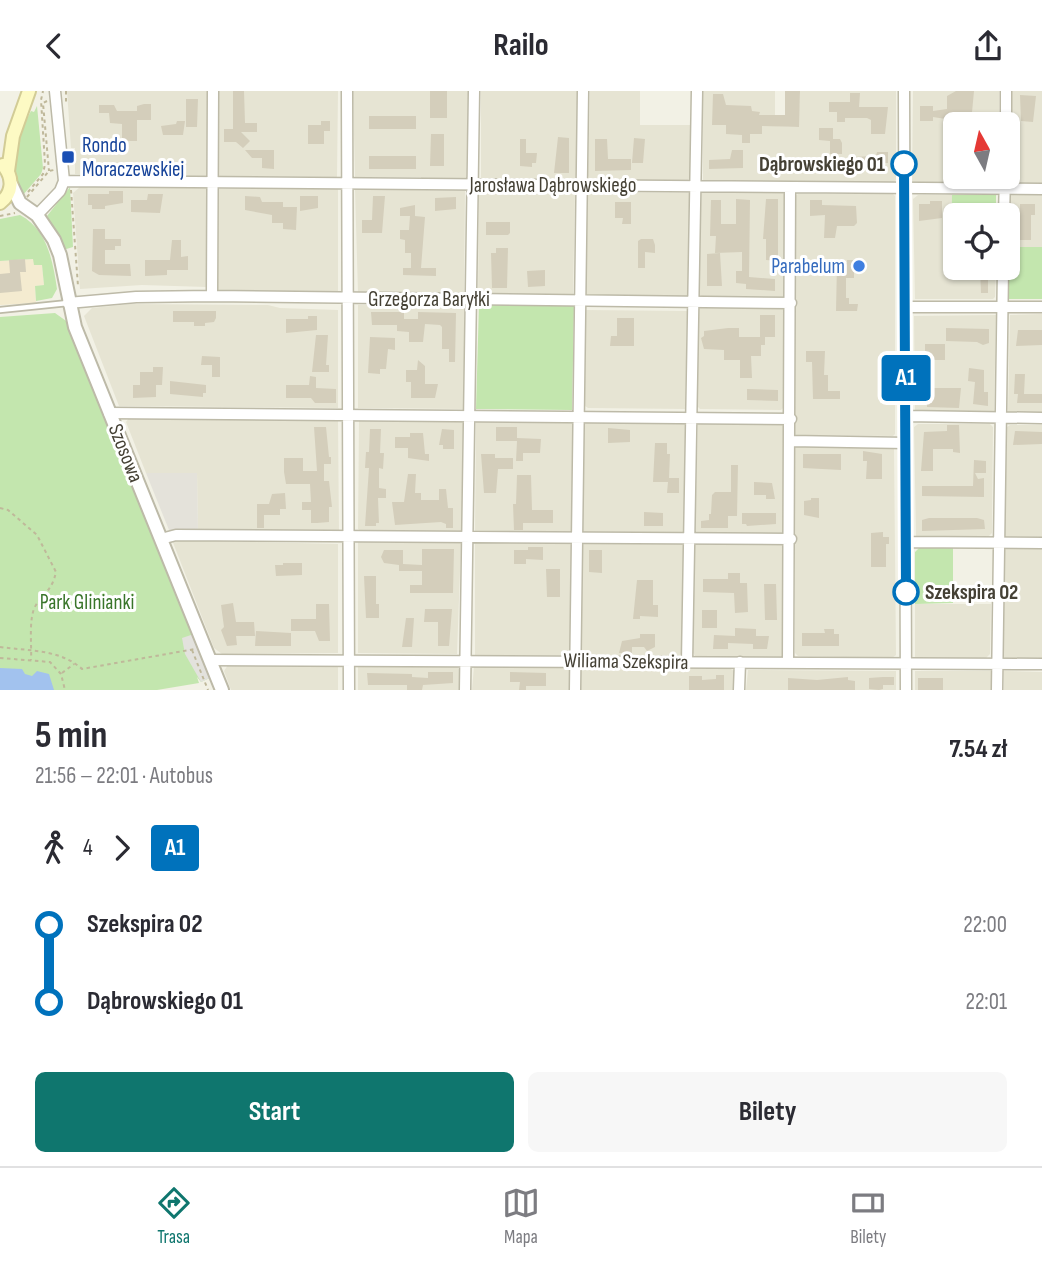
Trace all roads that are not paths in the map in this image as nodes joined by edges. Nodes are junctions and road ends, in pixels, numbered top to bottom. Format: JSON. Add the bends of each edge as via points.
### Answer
{"nodes":[{"id":1,"x":29,"y":91,"type":"edge"},
{"id":2,"x":213,"y":91,"type":"edge"},
{"id":3,"x":347,"y":91,"type":"edge"},
{"id":4,"x":474,"y":91,"type":"edge"},
{"id":5,"x":583,"y":91,"type":"edge"},
{"id":6,"x":697,"y":91,"type":"edge"},
{"id":7,"x":904,"y":91,"type":"edge"},
{"id":8,"x":1006,"y":91,"type":"edge"},
{"id":9,"x":52,"y":95,"type":"edge"},
{"id":10,"x":1006,"y":112,"type":"edge"},
{"id":11,"x":13,"y":136,"type":"junction"},
{"id":12,"x":0,"y":152,"type":"edge"},
{"id":13,"x":4,"y":167,"type":"edge"},
{"id":14,"x":69,"y":181,"type":"junction"},
{"id":15,"x":214,"y":182,"type":"junction"},
{"id":16,"x":347,"y":183,"type":"junction"},
{"id":17,"x":11,"y":184,"type":"junction"},
{"id":18,"x":471,"y":185,"type":"junction"},
{"id":19,"x":582,"y":185,"type":"junction"},
{"id":20,"x":696,"y":186,"type":"junction"},
{"id":21,"x":790,"y":188,"type":"junction"},
{"id":22,"x":904,"y":189,"type":"junction"},
{"id":23,"x":943,"y":189,"type":"edge"},
{"id":24,"x":1005,"y":189,"type":"edge"},
{"id":25,"x":1020,"y":189,"type":"edge"},
{"id":26,"x":1042,"y":189,"type":"edge"},
{"id":27,"x":1,"y":202,"type":"edge"},
{"id":28,"x":21,"y":203,"type":"junction"},
{"id":29,"x":1004,"y":203,"type":"edge"},
{"id":30,"x":37,"y":215,"type":"junction"},
{"id":31,"x":1003,"y":280,"type":"edge"},
{"id":32,"x":212,"y":296,"type":"junction"},
{"id":33,"x":470,"y":298,"type":"junction"},
{"id":34,"x":347,"y":299,"type":"junction"},
{"id":35,"x":579,"y":301,"type":"junction"},
{"id":36,"x":694,"y":302,"type":"junction"},
{"id":37,"x":68,"y":303,"type":"junction"},
{"id":38,"x":791,"y":303,"type":"junction"},
{"id":39,"x":905,"y":307,"type":"junction"},
{"id":40,"x":1003,"y":307,"type":"junction"},
{"id":41,"x":1042,"y":307,"type":"edge"},
{"id":42,"x":0,"y":310,"type":"edge"},
{"id":43,"x":109,"y":413,"type":"junction"},
{"id":44,"x":347,"y":413,"type":"junction"},
{"id":45,"x":470,"y":415,"type":"junction"},
{"id":46,"x":906,"y":416,"type":"junction"},
{"id":47,"x":579,"y":417,"type":"junction"},
{"id":48,"x":1001,"y":417,"type":"junction"},
{"id":49,"x":692,"y":418,"type":"junction"},
{"id":50,"x":1042,"y":418,"type":"edge"},
{"id":51,"x":791,"y":419,"type":"junction"},
{"id":52,"x":791,"y":441,"type":"junction"},
{"id":53,"x":906,"y":443,"type":"junction"},
{"id":54,"x":349,"y":537,"type":"junction"},
{"id":55,"x":468,"y":538,"type":"junction"},
{"id":56,"x":576,"y":538,"type":"junction"},
{"id":57,"x":689,"y":538,"type":"junction"},
{"id":58,"x":161,"y":539,"type":"junction"},
{"id":59,"x":791,"y":539,"type":"junction"},
{"id":60,"x":906,"y":542,"type":"junction"},
{"id":61,"x":998,"y":543,"type":"junction"},
{"id":62,"x":1042,"y":543,"type":"edge"},
{"id":63,"x":349,"y":659,"type":"junction"},
{"id":64,"x":210,"y":660,"type":"junction"},
{"id":65,"x":466,"y":660,"type":"junction"},
{"id":66,"x":575,"y":660,"type":"junction"},
{"id":67,"x":687,"y":662,"type":"junction"},
{"id":68,"x":740,"y":662,"type":"junction"},
{"id":69,"x":788,"y":663,"type":"junction"},
{"id":70,"x":906,"y":664,"type":"junction"},
{"id":71,"x":997,"y":664,"type":"junction"},
{"id":72,"x":1042,"y":664,"type":"edge"},
{"id":73,"x":222,"y":690,"type":"edge"},
{"id":74,"x":349,"y":690,"type":"edge"},
{"id":75,"x":465,"y":690,"type":"edge"},
{"id":76,"x":575,"y":690,"type":"edge"},
{"id":77,"x":739,"y":690,"type":"edge"},
{"id":78,"x":906,"y":690,"type":"edge"},
{"id":79,"x":997,"y":690,"type":"edge"}],
"edges":[{"from":1,"to":11,"type":"main road"},
{"from":2,"to":15,"type":"street"},
{"from":3,"to":16,"type":"street"},
{"from":4,"to":18,"type":"street"},
{"from":5,"to":19,"type":"street"},
{"from":6,"to":20,"type":"street"},
{"from":7,"to":22,"type":"street"},
{"from":8,"to":10,"type":"street"},
{"from":9,"to":14,"type":"street","via":[[63,169]]},
{"from":11,"to":12,"type":"main road"},
{"from":11,"to":13,"type":"main road"},
{"from":13,"to":17,"type":"main road"},
{"from":14,"to":15,"type":"street","name":"Jarosława Dąbrowskiego"},
{"from":14,"to":30,"type":"street"},
{"from":15,"to":16,"type":"street","name":"Jarosława Dąbrowskiego"},
{"from":15,"to":32,"type":"street"},
{"from":16,"to":18,"type":"street","name":"Jarosława Dąbrowskiego"},
{"from":16,"to":34,"type":"street"},
{"from":17,"to":27,"type":"main road"},
{"from":17,"to":28,"type":"street","name":"Szosowa"},
{"from":18,"to":19,"type":"street","name":"Jarosława Dąbrowskiego"},
{"from":18,"to":33,"type":"street"},
{"from":19,"to":20,"type":"street","name":"Jarosława Dąbrowskiego"},
{"from":19,"to":35,"type":"street"},
{"from":20,"to":21,"type":"street","name":"Jarosława Dąbrowskiego"},
{"from":20,"to":36,"type":"street"},
{"from":21,"to":22,"type":"street","name":"Jarosława Dąbrowskiego"},
{"from":21,"to":38,"type":"street"},
{"from":22,"to":23,"type":"street","name":"Jarosława Dąbrowskiego"},
{"from":22,"to":39,"type":"street"},
{"from":24,"to":29,"type":"street"},
{"from":25,"to":26,"type":"street","name":"Jarosława Dąbrowskiego"},
{"from":27,"to":28,"type":"street"},
{"from":28,"to":30,"type":"street","name":"Szosowa"},
{"from":30,"to":37,"type":"street","name":"Szosowa","via":[[60,255]]},
{"from":31,"to":40,"type":"street"},
{"from":32,"to":34,"type":"street","name":"Grzegorza Baryłki"},
{"from":32,"to":37,"type":"street","name":"Grzegorza Baryłki","via":[[88,298]]},
{"from":33,"to":34,"type":"street","name":"Grzegorza Baryłki"},
{"from":33,"to":35,"type":"street","name":"Grzegorza Baryłki"},
{"from":33,"to":45,"type":"street"},
{"from":34,"to":44,"type":"street"},
{"from":35,"to":36,"type":"street","name":"Grzegorza Baryłki"},
{"from":35,"to":47,"type":"street"},
{"from":36,"to":38,"type":"street","name":"Grzegorza Baryłki"},
{"from":36,"to":49,"type":"street"},
{"from":37,"to":42,"type":"lane"},
{"from":37,"to":43,"type":"street","name":"Szosowa"},
{"from":38,"to":51,"type":"street"},
{"from":39,"to":40,"type":"street"},
{"from":39,"to":46,"type":"street"},
{"from":40,"to":41,"type":"street"},
{"from":40,"to":48,"type":"street"},
{"from":43,"to":44,"type":"street"},
{"from":43,"to":58,"type":"street","name":"Szosowa"},
{"from":44,"to":45,"type":"street"},
{"from":44,"to":54,"type":"street"},
{"from":45,"to":47,"type":"street"},
{"from":45,"to":55,"type":"street"},
{"from":46,"to":48,"type":"street"},
{"from":46,"to":53,"type":"street"},
{"from":47,"to":49,"type":"street"},
{"from":47,"to":56,"type":"street"},
{"from":48,"to":50,"type":"street"},
{"from":48,"to":61,"type":"street"},
{"from":49,"to":51,"type":"street"},
{"from":49,"to":57,"type":"street"},
{"from":51,"to":52,"type":"street"},
{"from":52,"to":53,"type":"street"},
{"from":52,"to":59,"type":"street"},
{"from":53,"to":60,"type":"street"},
{"from":54,"to":55,"type":"street"},
{"from":54,"to":58,"type":"street","via":[[176,535]]},
{"from":54,"to":63,"type":"street"},
{"from":55,"to":56,"type":"street"},
{"from":55,"to":65,"type":"street"},
{"from":56,"to":57,"type":"street"},
{"from":56,"to":66,"type":"street"},
{"from":57,"to":59,"type":"street"},
{"from":57,"to":67,"type":"street"},
{"from":58,"to":64,"type":"street","name":"Szosowa","via":[[198,648]]},
{"from":59,"to":69,"type":"street"},
{"from":60,"to":61,"type":"street"},
{"from":60,"to":70,"type":"street"},
{"from":61,"to":62,"type":"street"},
{"from":61,"to":71,"type":"street"},
{"from":63,"to":64,"type":"street","name":"Wiliama Szekspira"},
{"from":63,"to":65,"type":"street","name":"Wiliama Szekspira"},
{"from":63,"to":74,"type":"street"},
{"from":64,"to":73,"type":"street","name":"Szosowa"},
{"from":65,"to":66,"type":"street","name":"Wiliama Szekspira"},
{"from":65,"to":75,"type":"street"},
{"from":66,"to":67,"type":"street","name":"Wiliama Szekspira"},
{"from":66,"to":76,"type":"street"},
{"from":67,"to":68,"type":"street","name":"Wiliama Szekspira"},
{"from":68,"to":69,"type":"street","name":"Wiliama Szekspira"},
{"from":68,"to":77,"type":"street"},
{"from":69,"to":70,"type":"street","name":"Wiliama Szekspira"},
{"from":70,"to":71,"type":"street","name":"Wiliama Szekspira"},
{"from":70,"to":78,"type":"street"},
{"from":71,"to":72,"type":"street","name":"Wiliama Szekspira"},
{"from":71,"to":79,"type":"street"}]}
